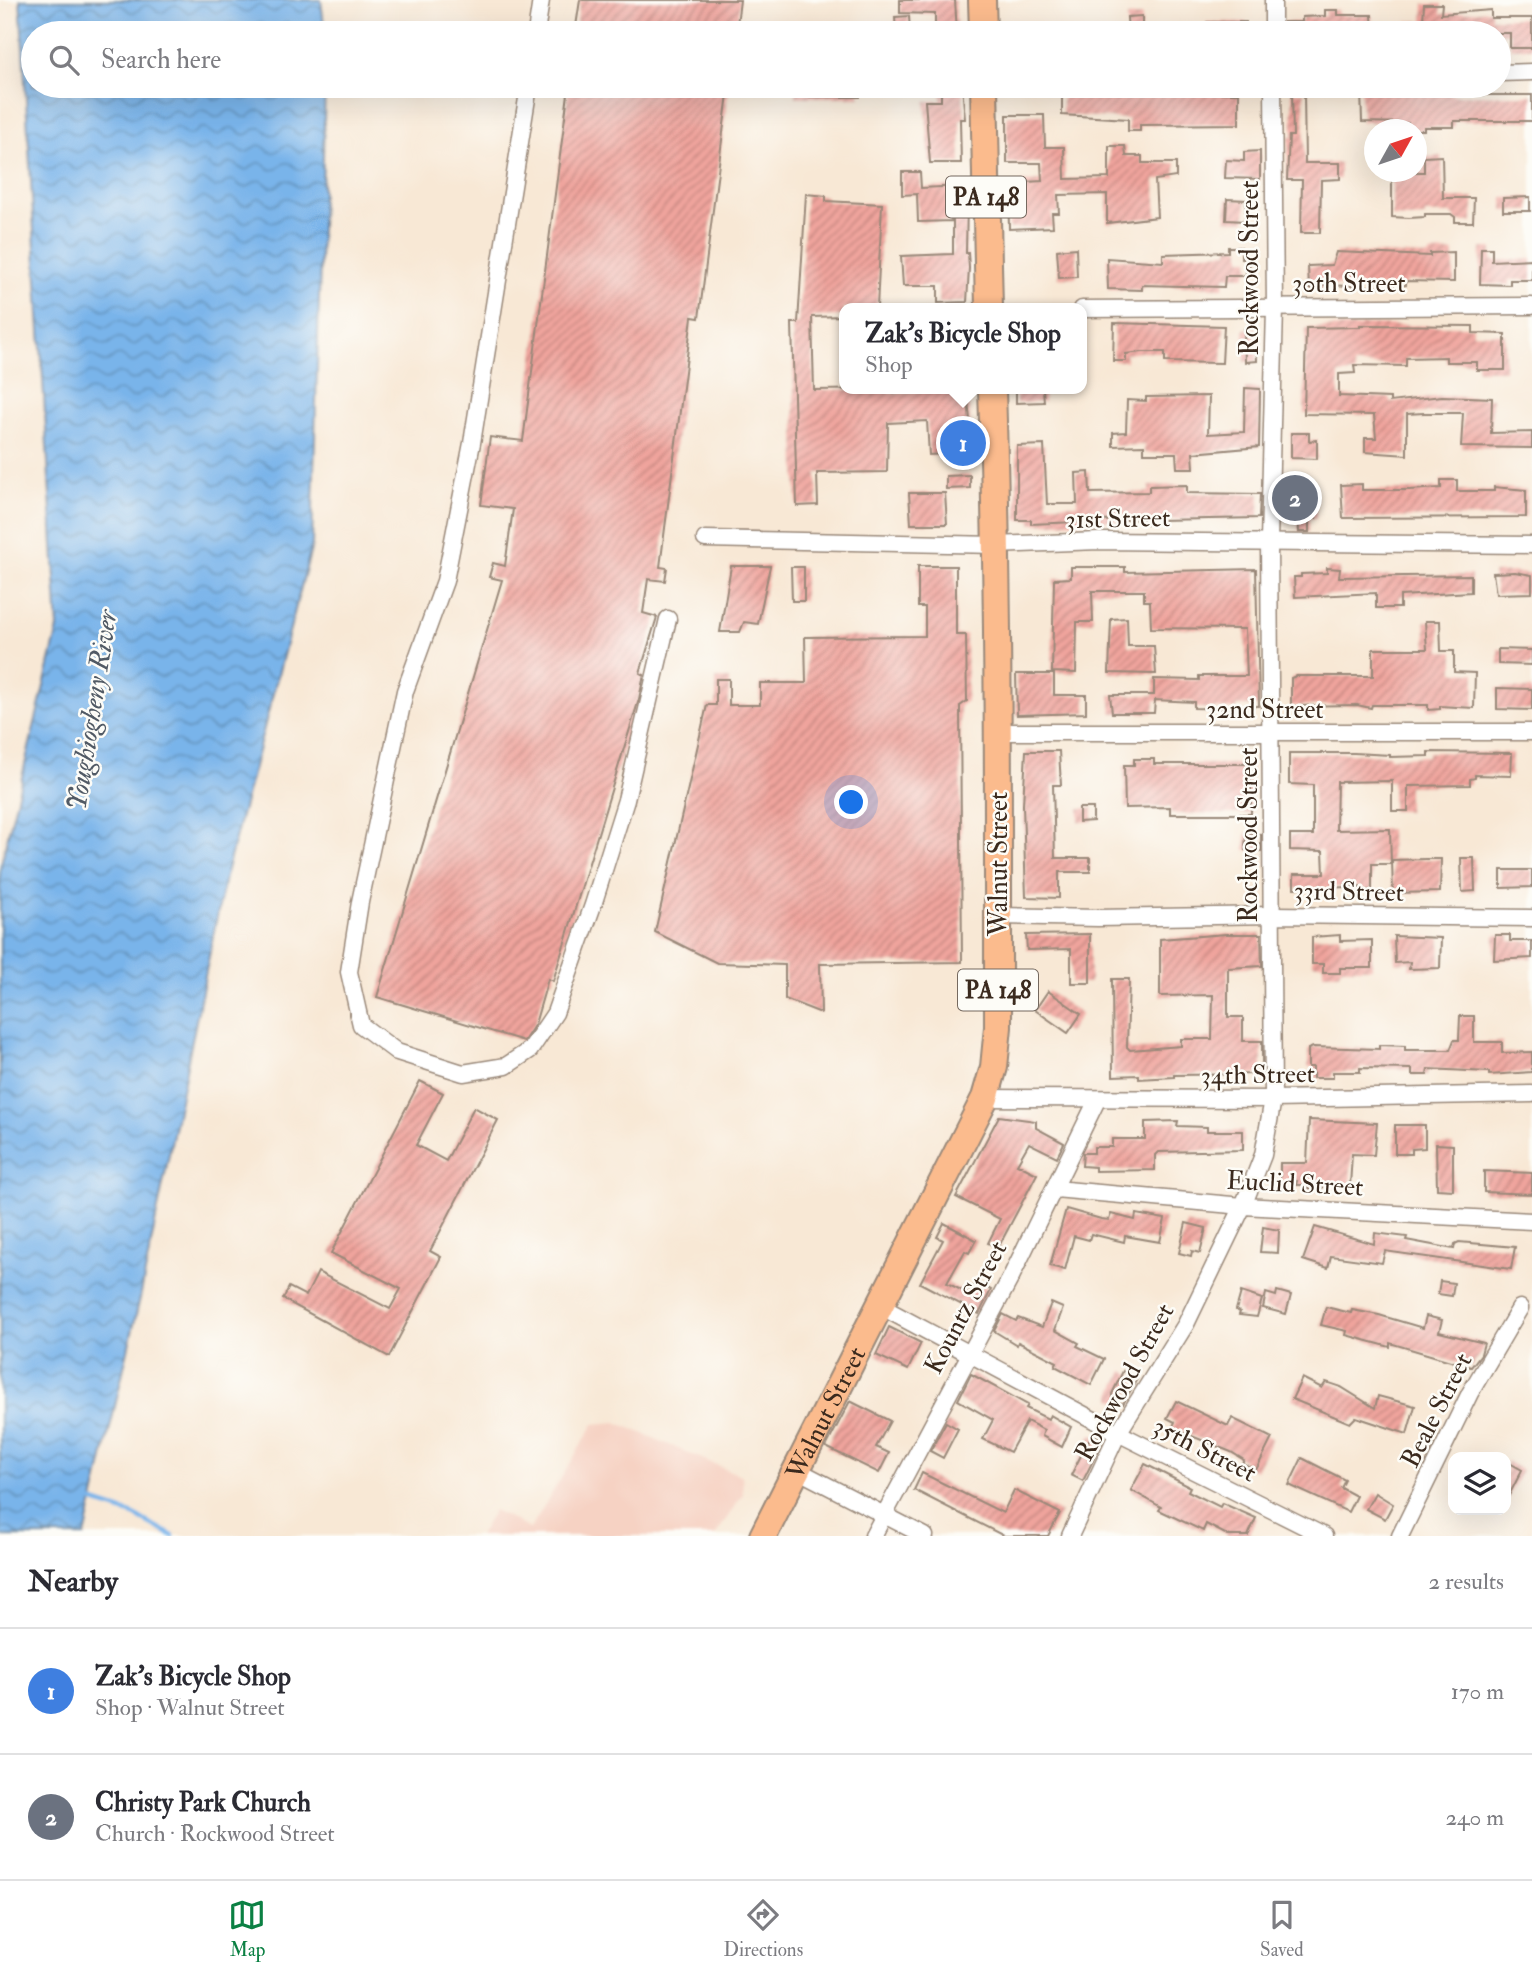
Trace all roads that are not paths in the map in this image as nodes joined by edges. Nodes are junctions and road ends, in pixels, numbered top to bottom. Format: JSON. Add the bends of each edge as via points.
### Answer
{"nodes":[{"id":1,"x":541,"y":0,"type":"edge"},
{"id":2,"x":982,"y":0,"type":"edge"},
{"id":3,"x":1273,"y":0,"type":"edge"},
{"id":4,"x":538,"y":21,"type":"edge"},
{"id":5,"x":983,"y":21,"type":"edge"},
{"id":6,"x":1273,"y":21,"type":"edge"},
{"id":7,"x":1532,"y":72,"type":"edge"},
{"id":8,"x":1511,"y":73,"type":"edge"},
{"id":9,"x":527,"y":98,"type":"edge"},
{"id":10,"x":984,"y":98,"type":"edge"},
{"id":11,"x":1273,"y":98,"type":"edge"},
{"id":12,"x":989,"y":303,"type":"edge"},
{"id":13,"x":1532,"y":306,"type":"edge"},
{"id":14,"x":1275,"y":308,"type":"junction"},
{"id":15,"x":1087,"y":309,"type":"edge"},
{"id":16,"x":992,"y":394,"type":"edge"},
{"id":17,"x":705,"y":539,"type":"dead end"},
{"id":18,"x":1269,"y":542,"type":"junction"},
{"id":19,"x":997,"y":545,"type":"junction"},
{"id":20,"x":1532,"y":545,"type":"edge"},
{"id":21,"x":668,"y":619,"type":"dead end"},
{"id":22,"x":998,"y":732,"type":"junction"},
{"id":23,"x":1532,"y":732,"type":"edge"},
{"id":24,"x":1272,"y":734,"type":"junction"},
{"id":25,"x":1274,"y":915,"type":"junction"},
{"id":26,"x":998,"y":916,"type":"junction"},
{"id":27,"x":1532,"y":918,"type":"edge"},
{"id":28,"x":1532,"y":1094,"type":"edge"},
{"id":29,"x":985,"y":1098,"type":"junction"},
{"id":30,"x":1273,"y":1099,"type":"junction"},
{"id":31,"x":1097,"y":1100,"type":"junction"},
{"id":32,"x":1055,"y":1189,"type":"junction"},
{"id":33,"x":1243,"y":1206,"type":"junction"},
{"id":34,"x":1532,"y":1221,"type":"edge"},
{"id":35,"x":880,"y":1306,"type":"junction"},
{"id":36,"x":1520,"y":1308,"type":"dead end"},
{"id":37,"x":969,"y":1352,"type":"junction"},
{"id":38,"x":1118,"y":1433,"type":"junction"},
{"id":39,"x":797,"y":1470,"type":"junction"},
{"id":40,"x":883,"y":1514,"type":"junction"},
{"id":41,"x":763,"y":1536,"type":"edge"},
{"id":42,"x":873,"y":1536,"type":"edge"},
{"id":43,"x":925,"y":1536,"type":"edge"},
{"id":44,"x":1070,"y":1536,"type":"edge"},
{"id":45,"x":1324,"y":1536,"type":"edge"},
{"id":46,"x":1400,"y":1536,"type":"edge"}],
"edges":[{"from":1,"to":4,"type":"street"},
{"from":2,"to":5,"type":"main road"},
{"from":3,"to":6,"type":"street"},
{"from":7,"to":8,"type":"street"},
{"from":9,"to":21,"type":"street","via":[[445,581],[405,691],[349,972],[360,1025],[397,1052],[463,1073],[506,1066],[530,1050],[555,1013],[626,800]]},
{"from":10,"to":12,"type":"main road","number":"PA 148"},
{"from":11,"to":14,"type":"street","name":"Rockwood Street"},
{"from":13,"to":14,"type":"street","name":"30th Street"},
{"from":14,"to":15,"type":"street","name":"30th Street"},
{"from":14,"to":18,"type":"street","name":"Rockwood Street"},
{"from":16,"to":19,"type":"main road","name":"Walnut Street","number":"PA 148"},
{"from":17,"to":19,"type":"street","name":"31st Street"},
{"from":18,"to":19,"type":"street","name":"31st Street"},
{"from":18,"to":20,"type":"street","name":"31st Street"},
{"from":18,"to":24,"type":"street","name":"Rockwood Street"},
{"from":19,"to":22,"type":"main road","name":"Walnut Street","number":"PA 148"},
{"from":22,"to":24,"type":"street","name":"32nd Street"},
{"from":22,"to":26,"type":"main road","name":"Walnut Street","number":"PA 148"},
{"from":23,"to":24,"type":"street","name":"32nd Street"},
{"from":24,"to":25,"type":"street","name":"Rockwood Street"},
{"from":25,"to":26,"type":"street","name":"33rd Street"},
{"from":25,"to":27,"type":"street","name":"33rd Street"},
{"from":25,"to":30,"type":"street","name":"Rockwood Street"},
{"from":26,"to":29,"type":"main road","name":"Walnut Street","number":"PA 148","via":[[998,1027]]},
{"from":28,"to":30,"type":"street","name":"34th Street"},
{"from":29,"to":31,"type":"street","name":"34th Street"},
{"from":29,"to":35,"type":"main road","name":"Walnut Street","number":"PA 148"},
{"from":30,"to":31,"type":"street","name":"34th Street"},
{"from":30,"to":33,"type":"street","name":"Rockwood Street","via":[[1263,1155]]},
{"from":31,"to":32,"type":"street","name":"Kountz Street"},
{"from":32,"to":33,"type":"street","name":"Euclid Street"},
{"from":32,"to":37,"type":"street","name":"Kountz Street"},
{"from":33,"to":34,"type":"street","name":"Euclid Street"},
{"from":33,"to":38,"type":"street","name":"Rockwood Street","via":[[1186,1324]]},
{"from":35,"to":37,"type":"street","name":"35th Street"},
{"from":35,"to":39,"type":"main road","name":"Walnut Street","number":"PA 148"},
{"from":36,"to":46,"type":"street","name":"Beale Street","via":[[1471,1393]]},
{"from":37,"to":38,"type":"street","name":"35th Street"},
{"from":37,"to":40,"type":"street","name":"Kountz Street"},
{"from":38,"to":44,"type":"street","name":"Rockwood Street"},
{"from":38,"to":45,"type":"street","name":"35th Street"},
{"from":39,"to":40,"type":"street"},
{"from":39,"to":41,"type":"main road","name":"Walnut Street","number":"PA 148"},
{"from":40,"to":42,"type":"street","name":"Kountz Street"},
{"from":40,"to":43,"type":"street"}]}
